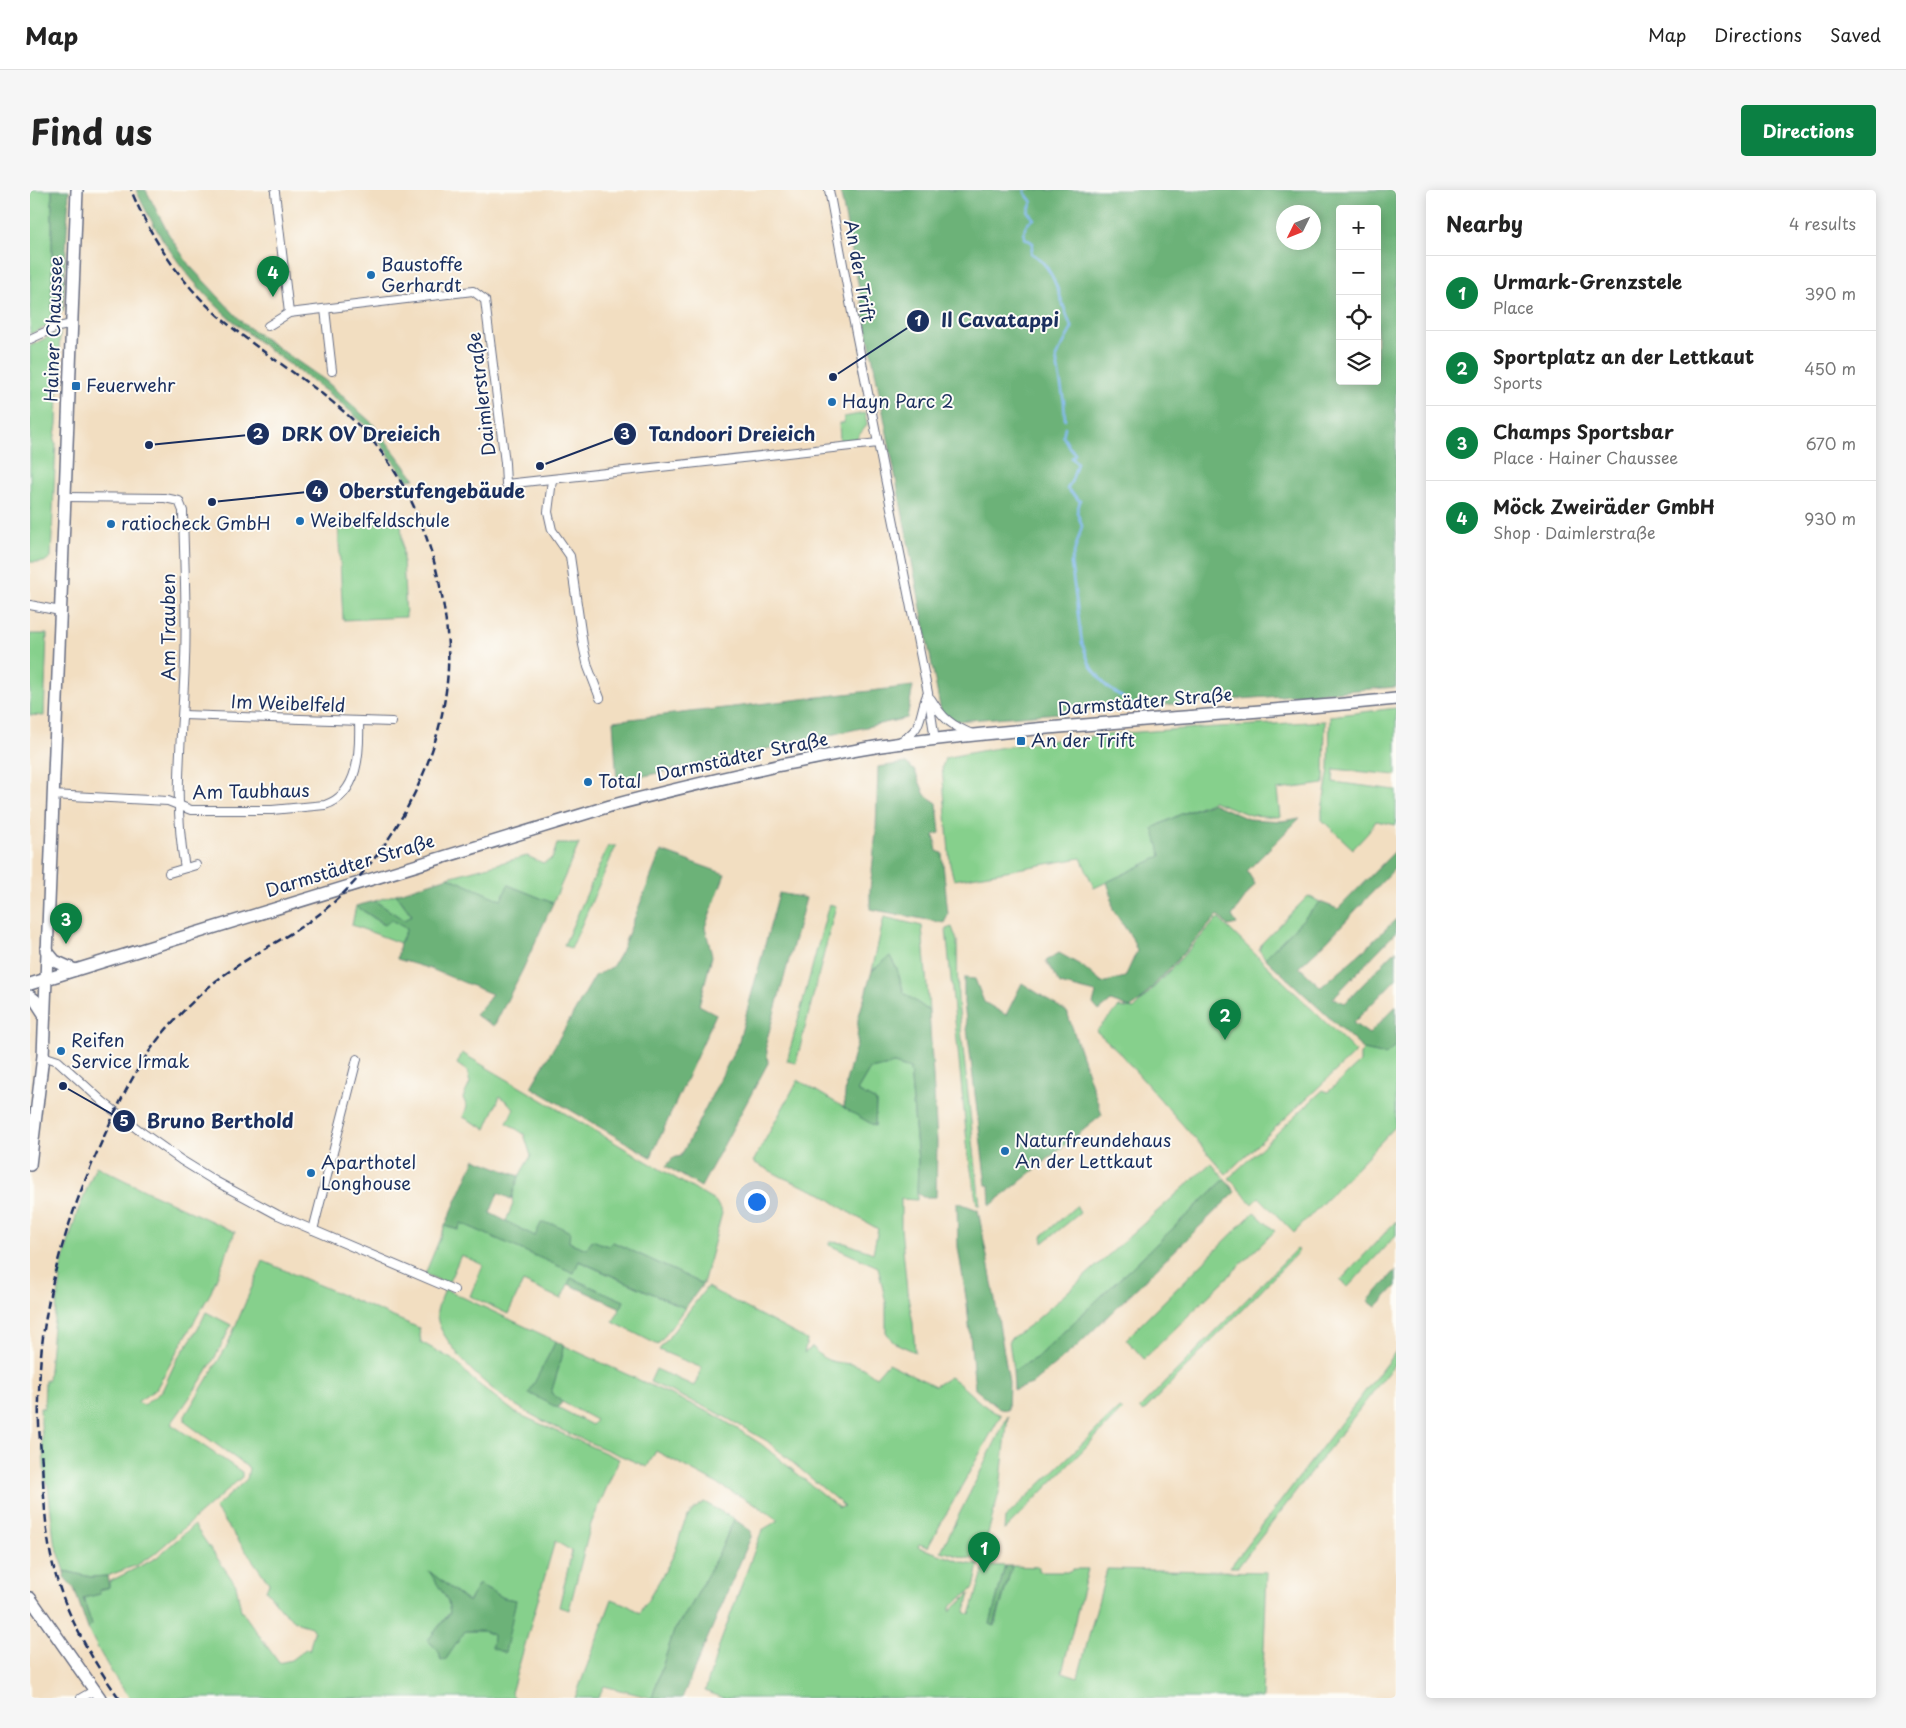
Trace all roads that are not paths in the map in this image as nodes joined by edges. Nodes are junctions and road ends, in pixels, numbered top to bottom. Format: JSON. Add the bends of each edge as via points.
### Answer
{"nodes":[{"id":1,"x":77,"y":190,"type":"edge"},
{"id":2,"x":830,"y":190,"type":"edge"},
{"id":3,"x":274,"y":192,"type":"dead end"},
{"id":4,"x":325,"y":309,"type":"junction"},
{"id":5,"x":289,"y":313,"type":"junction"},
{"id":6,"x":72,"y":324,"type":"junction"},
{"id":7,"x":268,"y":326,"type":"dead end"},
{"id":8,"x":30,"y":339,"type":"edge"},
{"id":9,"x":332,"y":372,"type":"dead end"},
{"id":10,"x":878,"y":443,"type":"junction"},
{"id":11,"x":552,"y":480,"type":"junction"},
{"id":12,"x":65,"y":497,"type":"junction"},
{"id":13,"x":30,"y":606,"type":"edge"},
{"id":14,"x":60,"y":611,"type":"junction"},
{"id":15,"x":928,"y":693,"type":"junction"},
{"id":16,"x":600,"y":698,"type":"dead end"},
{"id":17,"x":1396,"y":699,"type":"edge"},
{"id":18,"x":183,"y":715,"type":"junction"},
{"id":19,"x":359,"y":721,"type":"junction"},
{"id":20,"x":392,"y":722,"type":"dead end"},
{"id":21,"x":975,"y":735,"type":"junction"},
{"id":22,"x":936,"y":740,"type":"junction"},
{"id":23,"x":895,"y":744,"type":"junction"},
{"id":24,"x":52,"y":796,"type":"junction"},
{"id":25,"x":178,"y":804,"type":"junction"},
{"id":26,"x":196,"y":865,"type":"dead end"},
{"id":27,"x":185,"y":868,"type":"junction"},
{"id":28,"x":169,"y":873,"type":"dead end"},
{"id":29,"x":46,"y":950,"type":"junction"},
{"id":30,"x":75,"y":970,"type":"junction"},
{"id":31,"x":45,"y":980,"type":"junction"},
{"id":32,"x":30,"y":984,"type":"edge"},
{"id":33,"x":30,"y":996,"type":"edge"},
{"id":34,"x":44,"y":1014,"type":"junction"},
{"id":35,"x":42,"y":1056,"type":"junction"},
{"id":36,"x":357,"y":1059,"type":"dead end"},
{"id":37,"x":30,"y":1165,"type":"edge"},
{"id":38,"x":313,"y":1230,"type":"junction"},
{"id":39,"x":454,"y":1290,"type":"dead end"},
{"id":40,"x":30,"y":1598,"type":"edge"},
{"id":41,"x":98,"y":1694,"type":"edge"},
{"id":42,"x":81,"y":1698,"type":"edge"}],
"edges":[{"from":1,"to":6,"type":"main road","name":"Hainer Chaussee"},
{"from":2,"to":10,"type":"street","name":"An der Trift"},
{"from":3,"to":5,"type":"street"},
{"from":4,"to":5,"type":"street","name":"Daimlerstraße"},
{"from":4,"to":9,"type":"street"},
{"from":4,"to":11,"type":"street","name":"Daimlerstraße","via":[[473,291],[486,300],[506,484]]},
{"from":5,"to":7,"type":"street","name":"Daimlerstraße"},
{"from":6,"to":8,"type":"street"},
{"from":6,"to":12,"type":"main road","name":"Hainer Chaussee"},
{"from":10,"to":11,"type":"street","name":"Daimlerstraße"},
{"from":10,"to":15,"type":"street","name":"An der Trift"},
{"from":11,"to":16,"type":"street","via":[[548,512],[552,530],[570,556],[583,645]]},
{"from":12,"to":14,"type":"main road","name":"Hainer Chaussee"},
{"from":12,"to":18,"type":"street","name":"Am Trauben","via":[[165,498],[179,501],[184,527]]},
{"from":13,"to":14,"type":"street"},
{"from":14,"to":24,"type":"main road","name":"Hainer Chaussee"},
{"from":15,"to":21,"type":"street","via":[[949,723]]},
{"from":15,"to":22,"type":"street","name":"An der Trift"},
{"from":15,"to":23,"type":"street","via":[[918,728]]},
{"from":17,"to":21,"type":"main road","name":"Darmstädter Straße"},
{"from":18,"to":19,"type":"street","name":"Im Weibelfeld"},
{"from":18,"to":25,"type":"street","name":"Am Trauben"},
{"from":19,"to":20,"type":"street","name":"Im Weibelfeld"},
{"from":19,"to":25,"type":"street","name":"Am Taubhaus","via":[[360,742],[351,781],[343,794],[331,803],[272,810],[191,810]]},
{"from":21,"to":22,"type":"main road","name":"Darmstädter Straße"},
{"from":22,"to":23,"type":"main road","name":"Darmstädter Straße"},
{"from":23,"to":30,"type":"main road","name":"Darmstädter Straße","via":[[710,780],[610,806]]},
{"from":24,"to":25,"type":"street","name":"Am Taubhaus"},
{"from":24,"to":29,"type":"main road","name":"Hainer Chaussee"},
{"from":25,"to":27,"type":"street","name":"Am Trauben"},
{"from":26,"to":27,"type":"street"},
{"from":27,"to":28,"type":"street"},
{"from":29,"to":30,"type":"main road","via":[[55,961]]},
{"from":29,"to":31,"type":"main road","name":"Hainer Chaussee"},
{"from":30,"to":31,"type":"main road","name":"Darmstädter Straße"},
{"from":31,"to":32,"type":"main road","name":"Darmstädter Straße"},
{"from":31,"to":34,"type":"main road","name":"Hainer Chaussee"},
{"from":33,"to":34,"type":"main road"},
{"from":34,"to":35,"type":"main road","name":"Hainer Chaussee"},
{"from":35,"to":37,"type":"main road","name":"Hainer Chaussee"},
{"from":35,"to":38,"type":"street","via":[[58,1061],[115,1112],[181,1160],[251,1202]]},
{"from":36,"to":38,"type":"street"},
{"from":38,"to":39,"type":"street"},
{"from":40,"to":41,"type":"main road"},
{"from":41,"to":42,"type":"street"}]}
